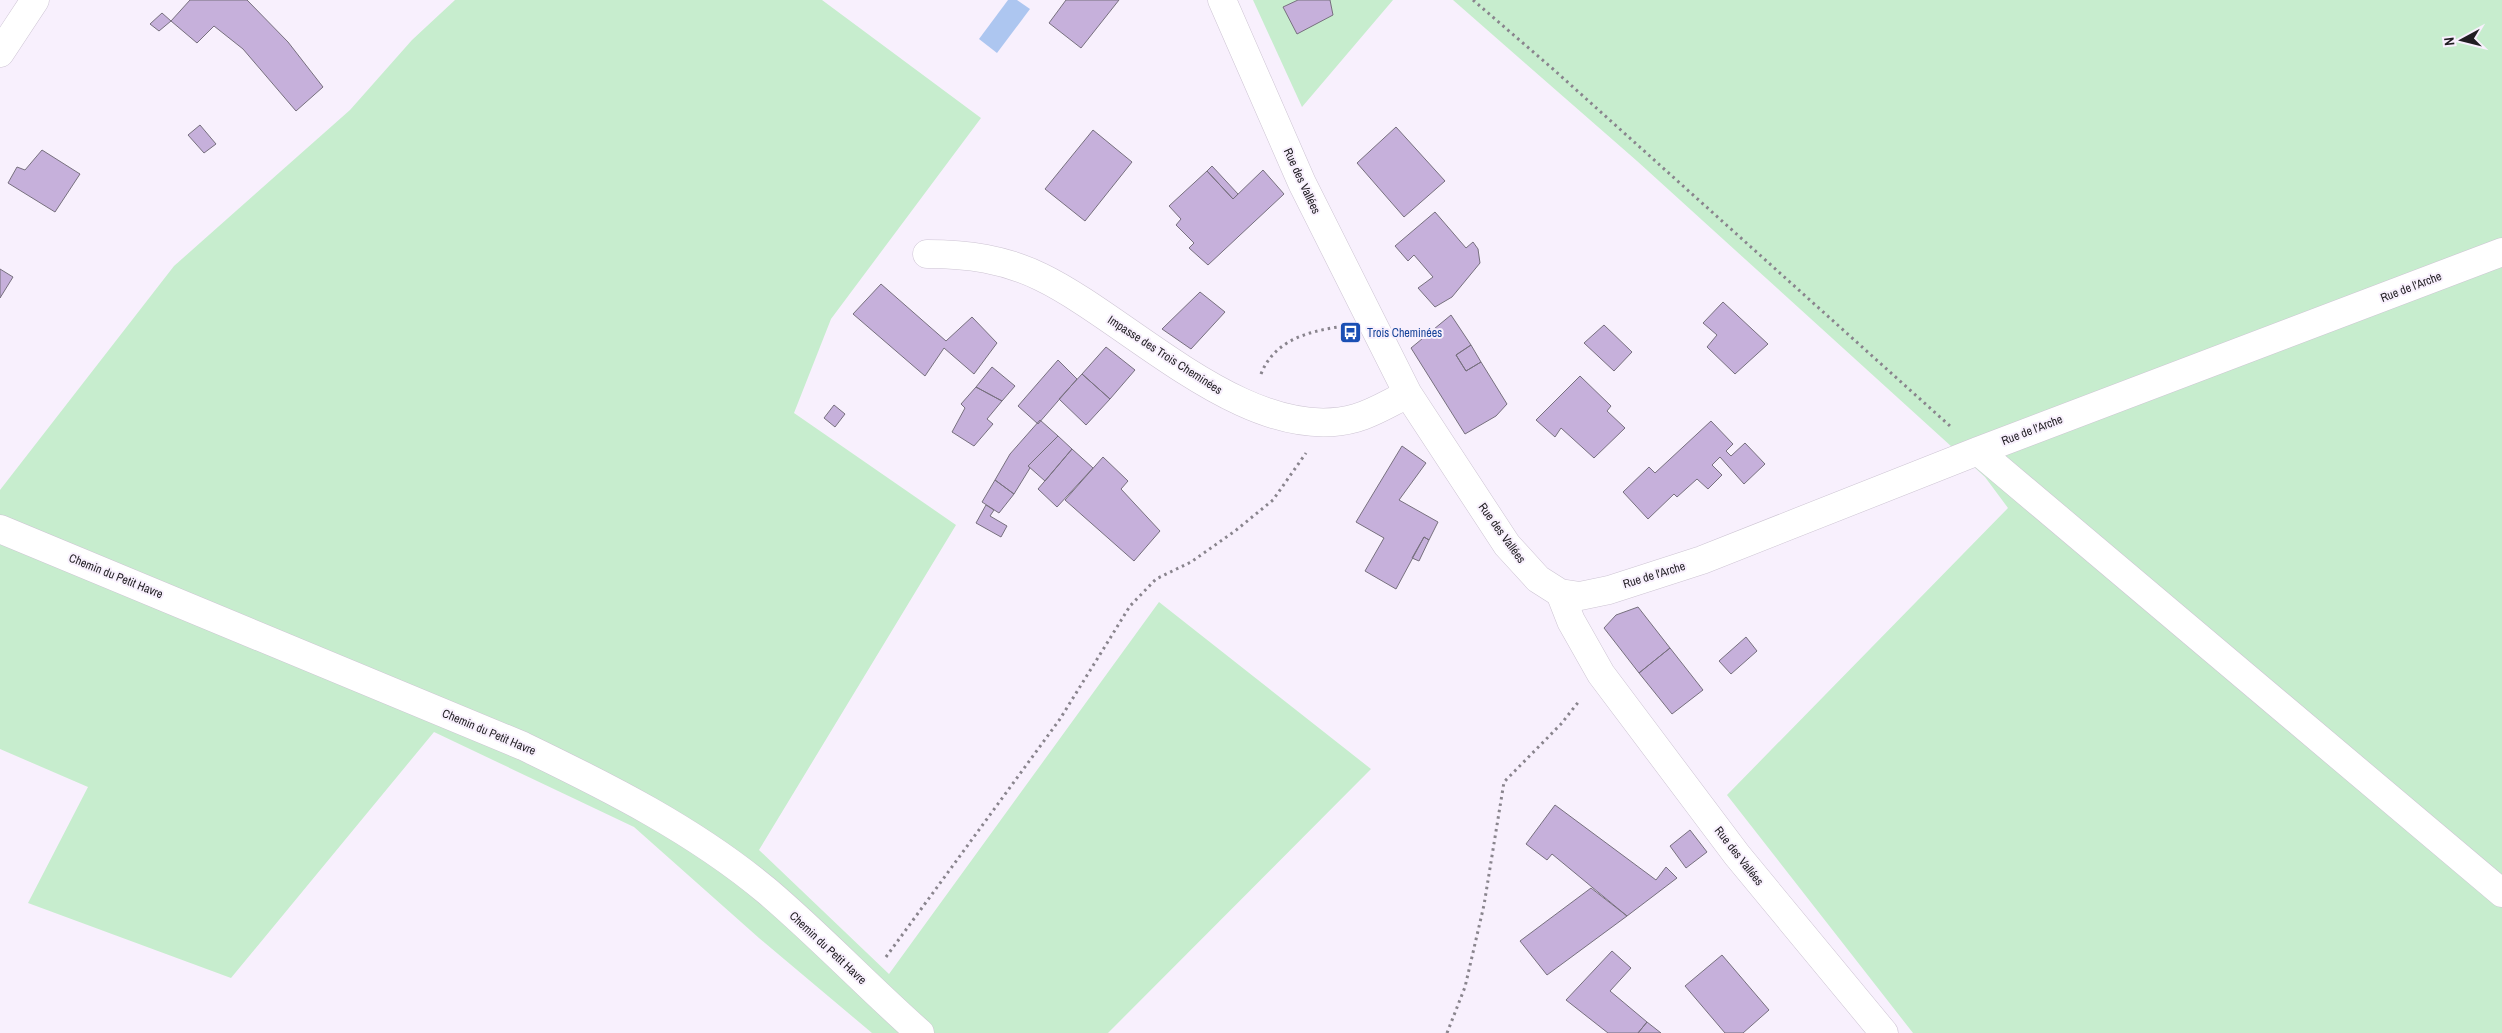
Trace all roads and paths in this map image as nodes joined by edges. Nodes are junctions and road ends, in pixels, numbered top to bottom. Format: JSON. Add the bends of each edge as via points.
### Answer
{"nodes":[{"id":1,"x":35,"y":0,"type":"edge"},
{"id":2,"x":1222,"y":0,"type":"edge"},
{"id":3,"x":1473,"y":0,"type":"edge"},
{"id":4,"x":0,"y":54,"type":"edge"},
{"id":5,"x":2502,"y":252,"type":"edge"},
{"id":6,"x":927,"y":254,"type":"dead end"},
{"id":7,"x":1371,"y":321,"type":"junction"},
{"id":8,"x":1408,"y":394,"type":"junction"},
{"id":9,"x":1251,"y":405,"type":"junction"},
{"id":10,"x":1314,"y":421,"type":"junction"},
{"id":11,"x":1978,"y":451,"type":"junction"},
{"id":12,"x":0,"y":529,"type":"edge"},
{"id":13,"x":1560,"y":594,"type":"junction"},
{"id":14,"x":1601,"y":674,"type":"junction"},
{"id":15,"x":2502,"y":893,"type":"edge"},
{"id":16,"x":866,"y":983,"type":"junction"},
{"id":17,"x":920,"y":1033,"type":"edge"},
{"id":18,"x":1448,"y":1033,"type":"edge"},
{"id":19,"x":1884,"y":1033,"type":"edge"}],
"edges":[{"from":1,"to":4,"type":"street"},
{"from":2,"to":7,"type":"street","name":"Rue des Vallées","via":[[1302,183]]},
{"from":3,"to":11,"type":"path"},
{"from":5,"to":11,"type":"street","name":"Rue de l'Arche"},
{"from":6,"to":9,"type":"street","name":"Impasse des Trois Cheminées","via":[[963,254],[994,259],[1041,277],[1229,397]]},
{"from":7,"to":8,"type":"street","name":"Rue des Vallées"},
{"from":7,"to":9,"type":"path","via":[[1316,330],[1282,344],[1262,371]]},
{"from":8,"to":10,"type":"street","name":"Impasse des Trois Cheminées","via":[[1356,418]]},
{"from":8,"to":13,"type":"street","name":"Rue des Vallées","via":[[1507,545],[1538,579]]},
{"from":9,"to":10,"type":"street","name":"Impasse des Trois Cheminées","via":[[1287,418]]},
{"from":10,"to":16,"type":"path","via":[[1310,448],[1273,500],[1191,562],[1156,580],[1130,606],[1060,718]]},
{"from":11,"to":13,"type":"street","name":"Rue de l'Arche","via":[[1702,560],[1610,590],[1580,596]]},
{"from":11,"to":15,"type":"street"},
{"from":12,"to":16,"type":"street","name":"Chemin du Petit Havre","via":[[514,742],[604,785],[679,827],[766,891]]},
{"from":13,"to":14,"type":"street","name":"Rue des Vallées","via":[[1571,621]]},
{"from":14,"to":18,"type":"path","via":[[1561,724],[1504,782],[1484,906],[1465,987]]},
{"from":14,"to":19,"type":"street","name":"Rue des Vallées","via":[[1737,855]]},
{"from":16,"to":17,"type":"street","name":"Chemin du Petit Havre"}]}
